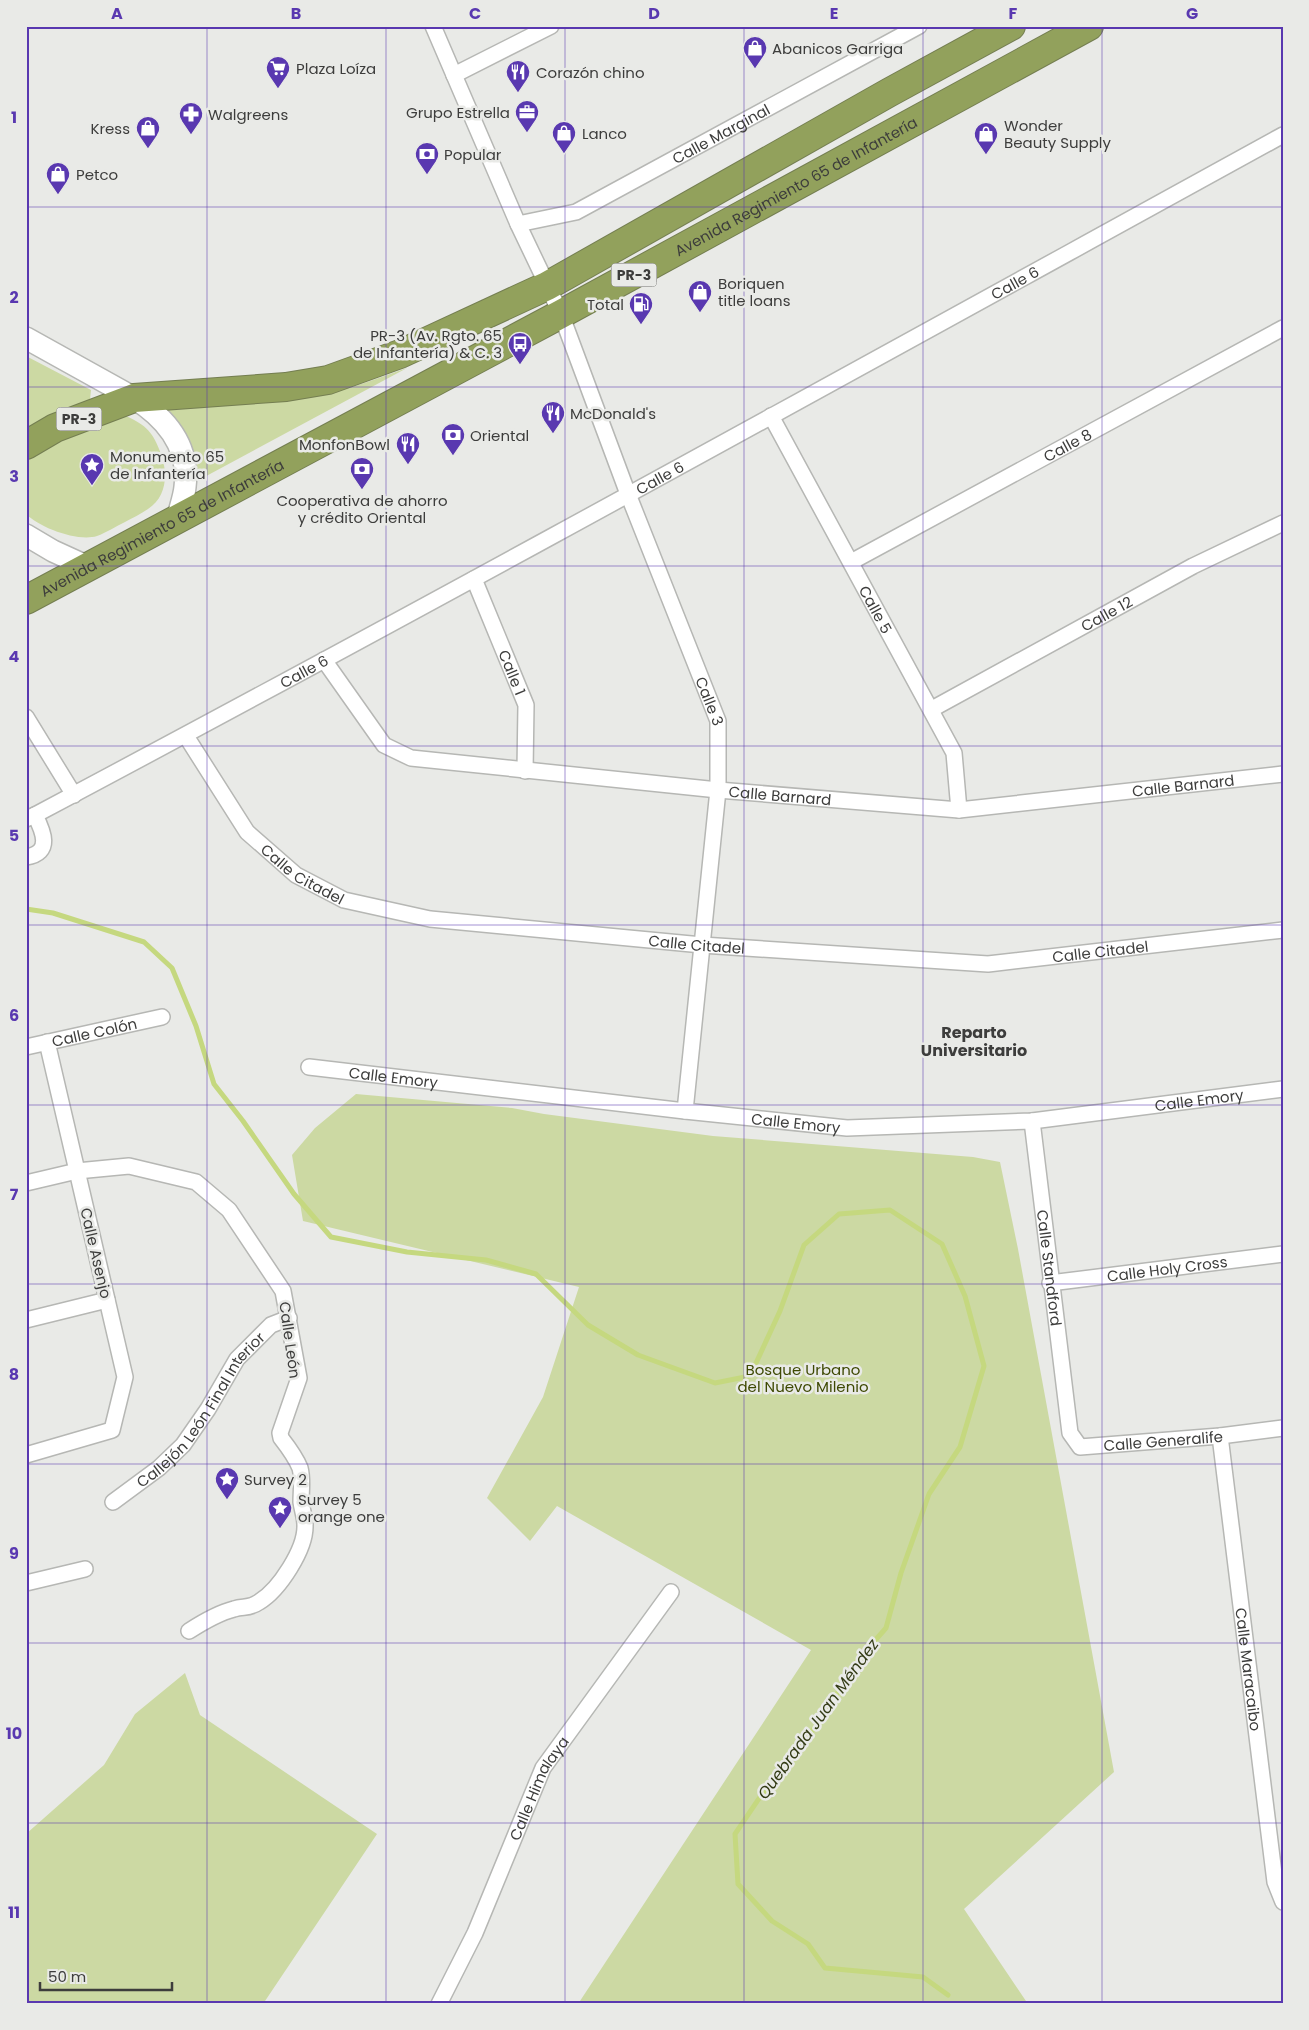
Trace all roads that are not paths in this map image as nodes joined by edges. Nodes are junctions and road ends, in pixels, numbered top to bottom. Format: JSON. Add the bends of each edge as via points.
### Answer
{"nodes":[{"id":1,"x":433,"y":26,"type":"edge"},
{"id":2,"x":551,"y":26,"type":"edge"},
{"id":3,"x":919,"y":26,"type":"edge"},
{"id":4,"x":1011,"y":26,"type":"edge"},
{"id":5,"x":1089,"y":26,"type":"edge"},
{"id":6,"x":454,"y":76,"type":"junction"},
{"id":7,"x":1283,"y":135,"type":"edge"},
{"id":8,"x":518,"y":224,"type":"junction"},
{"id":9,"x":547,"y":286,"type":"junction"},
{"id":10,"x":561,"y":314,"type":"junction"},
{"id":11,"x":1283,"y":328,"type":"edge"},
{"id":12,"x":26,"y":338,"type":"edge"},
{"id":13,"x":134,"y":398,"type":"junction"},
{"id":14,"x":771,"y":416,"type":"junction"},
{"id":15,"x":26,"y":445,"type":"edge"},
{"id":16,"x":628,"y":494,"type":"junction"},
{"id":17,"x":177,"y":521,"type":"junction"},
{"id":18,"x":1283,"y":523,"type":"edge"},
{"id":19,"x":26,"y":535,"type":"edge"},
{"id":20,"x":851,"y":562,"type":"junction"},
{"id":21,"x":88,"y":567,"type":"junction"},
{"id":22,"x":474,"y":580,"type":"junction"},
{"id":23,"x":26,"y":600,"type":"edge"},
{"id":24,"x":324,"y":660,"type":"junction"},
{"id":25,"x":932,"y":709,"type":"junction"},
{"id":26,"x":26,"y":717,"type":"edge"},
{"id":27,"x":186,"y":736,"type":"junction"},
{"id":28,"x":525,"y":771,"type":"junction"},
{"id":29,"x":1283,"y":774,"type":"edge"},
{"id":30,"x":718,"y":790,"type":"junction"},
{"id":31,"x":74,"y":795,"type":"junction"},
{"id":32,"x":960,"y":810,"type":"junction"},
{"id":33,"x":31,"y":817,"type":"edge"},
{"id":34,"x":26,"y":857,"type":"edge"},
{"id":35,"x":1283,"y":930,"type":"edge"},
{"id":36,"x":702,"y":946,"type":"junction"},
{"id":37,"x":162,"y":1018,"type":"dead end"},
{"id":38,"x":47,"y":1042,"type":"junction"},
{"id":39,"x":26,"y":1047,"type":"edge"},
{"id":40,"x":310,"y":1067,"type":"dead end"},
{"id":41,"x":1283,"y":1089,"type":"edge"},
{"id":42,"x":685,"y":1111,"type":"junction"},
{"id":43,"x":1032,"y":1121,"type":"junction"},
{"id":44,"x":77,"y":1171,"type":"junction"},
{"id":45,"x":26,"y":1183,"type":"edge"},
{"id":46,"x":1283,"y":1254,"type":"edge"},
{"id":47,"x":1050,"y":1283,"type":"junction"},
{"id":48,"x":107,"y":1300,"type":"junction"},
{"id":49,"x":289,"y":1318,"type":"junction"},
{"id":50,"x":26,"y":1320,"type":"edge"},
{"id":51,"x":1068,"y":1414,"type":"joint"},
{"id":52,"x":1283,"y":1428,"type":"edge"},
{"id":53,"x":1220,"y":1436,"type":"junction"},
{"id":54,"x":26,"y":1455,"type":"edge"},
{"id":55,"x":113,"y":1502,"type":"dead end"},
{"id":56,"x":85,"y":1569,"type":"dead end"},
{"id":57,"x":26,"y":1583,"type":"edge"},
{"id":58,"x":671,"y":1592,"type":"dead end"},
{"id":59,"x":189,"y":1631,"type":"dead end"},
{"id":60,"x":1283,"y":1902,"type":"edge"},
{"id":61,"x":439,"y":2004,"type":"edge"}],
"edges":[{"from":1,"to":6,"type":"street","name":"Calle 3"},
{"from":2,"to":6,"type":"street"},
{"from":3,"to":8,"type":"street","name":"Calle Marginal","via":[[576,212]]},
{"from":4,"to":9,"type":"highway","number":"PR-3"},
{"from":5,"to":10,"type":"highway","name":"Avenida Regimiento 65 de Infantería","number":"PR-3"},
{"from":6,"to":8,"type":"street","name":"Calle 3"},
{"from":7,"to":14,"type":"street","name":"Calle 6"},
{"from":8,"to":9,"type":"street","name":"Calle 3"},
{"from":9,"to":10,"type":"street","name":"Calle 3"},
{"from":9,"to":13,"type":"highway","number":"PR-3","via":[[400,354],[328,380],[286,387]]},
{"from":10,"to":16,"type":"street","name":"Calle 3"},
{"from":10,"to":17,"type":"highway","name":"Avenida Regimiento 65 de Infantería","number":"PR-3"},
{"from":11,"to":20,"type":"street","name":"Calle 8"},
{"from":12,"to":13,"type":"main road"},
{"from":13,"to":15,"type":"highway","number":"PR-3","via":[[55,428]]},
{"from":13,"to":17,"type":"main road","via":[[158,415],[179,442],[186,468]]},
{"from":14,"to":16,"type":"street","name":"Calle 6"},
{"from":14,"to":20,"type":"street","name":"Calle 5"},
{"from":16,"to":22,"type":"street","name":"Calle 6"},
{"from":16,"to":30,"type":"street","name":"Calle 3","via":[[718,721]]},
{"from":17,"to":21,"type":"highway","name":"Avenida Regimiento 65 de Infantería","number":"PR-3"},
{"from":18,"to":25,"type":"street","name":"Calle 12","via":[[1192,566]]},
{"from":19,"to":21,"type":"main road"},
{"from":20,"to":25,"type":"street","name":"Calle 5"},
{"from":21,"to":23,"type":"highway","name":"Avenida Regimiento 65 de Infantería","number":"PR-3"},
{"from":22,"to":24,"type":"street","name":"Calle 6"},
{"from":22,"to":28,"type":"street","name":"Calle 1","via":[[526,705]]},
{"from":24,"to":27,"type":"street","name":"Calle 6"},
{"from":24,"to":28,"type":"street","name":"Calle Barnard","via":[[384,745],[411,758]]},
{"from":25,"to":32,"type":"street","name":"Calle 5","via":[[954,753]]},
{"from":26,"to":31,"type":"street"},
{"from":27,"to":31,"type":"street","name":"Calle 6"},
{"from":27,"to":36,"type":"street","name":"Calle Citadel","via":[[247,832],[296,875],[344,900],[430,919]]},
{"from":28,"to":30,"type":"street","name":"Calle Barnard"},
{"from":29,"to":32,"type":"street","name":"Calle Barnard"},
{"from":30,"to":32,"type":"street","name":"Calle Barnard"},
{"from":30,"to":36,"type":"street","name":"Calle 3"},
{"from":31,"to":33,"type":"street","name":"Calle 6"},
{"from":33,"to":34,"type":"street","name":"Calle 6","via":[[44,833],[44,840],[38,852]]},
{"from":35,"to":36,"type":"street","name":"Calle Citadel","via":[[988,964]]},
{"from":36,"to":42,"type":"street","name":"Calle 3"},
{"from":37,"to":38,"type":"street","name":"Calle Colón"},
{"from":38,"to":39,"type":"street","name":"Calle Colón"},
{"from":38,"to":44,"type":"street","name":"Calle Asenjo"},
{"from":40,"to":42,"type":"street","name":"Calle Emory"},
{"from":41,"to":43,"type":"street","name":"Calle Emory"},
{"from":42,"to":43,"type":"street","name":"Calle Emory","via":[[847,1128]]},
{"from":43,"to":47,"type":"street","name":"Calle Standford"},
{"from":44,"to":45,"type":"street","name":"Calle León"},
{"from":44,"to":48,"type":"street","name":"Calle Asenjo"},
{"from":44,"to":49,"type":"street","name":"Calle León","via":[[129,1166],[196,1182],[229,1210],[283,1290]]},
{"from":46,"to":47,"type":"street","name":"Calle Holy Cross"},
{"from":47,"to":51,"type":"street","name":"Calle Standford"},
{"from":48,"to":50,"type":"street"},
{"from":48,"to":54,"type":"street","name":"Calle Asenjo","via":[[125,1377],[112,1430]]},
{"from":49,"to":55,"type":"street","name":"Callejón León Final Interior","via":[[272,1326],[237,1360],[184,1445]]},
{"from":49,"to":59,"type":"street","name":"Calle León","via":[[298,1378],[280,1433],[302,1477],[301,1503],[305,1526],[302,1545],[284,1576],[260,1602],[246,1609],[236,1608]]},
{"from":51,"to":53,"type":"street","name":"Calle Generalife","via":[[1070,1433],[1080,1447]]},
{"from":52,"to":53,"type":"street","name":"Calle Generalife"},
{"from":53,"to":60,"type":"street","name":"Calle Maracaibo","via":[[1275,1882]]},
{"from":56,"to":57,"type":"street"},
{"from":58,"to":61,"type":"street","name":"Calle Himalaya","via":[[543,1768],[475,1933]]}]}
